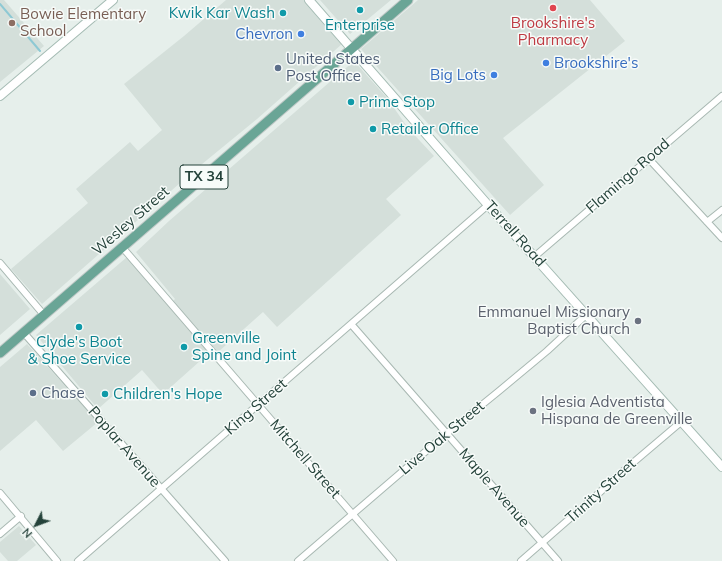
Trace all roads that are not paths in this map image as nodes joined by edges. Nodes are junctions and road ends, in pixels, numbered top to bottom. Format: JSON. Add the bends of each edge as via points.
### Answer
{"nodes":[{"id":1,"x":113,"y":0,"type":"edge"},
{"id":2,"x":309,"y":0,"type":"edge"},
{"id":3,"x":408,"y":0,"type":"edge"},
{"id":4,"x":352,"y":49,"type":"junction"},
{"id":5,"x":0,"y":96,"type":"edge"},
{"id":6,"x":722,"y":96,"type":"edge"},
{"id":7,"x":649,"y":159,"type":"junction"},
{"id":8,"x":488,"y":205,"type":"junction"},
{"id":9,"x":722,"y":210,"type":"edge"},
{"id":10,"x":708,"y":222,"type":"junction"},
{"id":11,"x":722,"y":238,"type":"edge"},
{"id":12,"x":122,"y":247,"type":"junction"},
{"id":13,"x":534,"y":257,"type":"junction"},
{"id":14,"x":0,"y":263,"type":"edge"},
{"id":15,"x":44,"y":315,"type":"junction"},
{"id":16,"x":586,"y":315,"type":"junction"},
{"id":17,"x":351,"y":324,"type":"junction"},
{"id":18,"x":24,"y":333,"type":"junction"},
{"id":19,"x":0,"y":353,"type":"edge"},
{"id":20,"x":258,"y":405,"type":"junction"},
{"id":21,"x":681,"y":422,"type":"junction"},
{"id":22,"x":446,"y":434,"type":"junction"},
{"id":23,"x":722,"y":467,"type":"edge"},
{"id":24,"x":162,"y":489,"type":"junction"},
{"id":25,"x":0,"y":493,"type":"edge"},
{"id":26,"x":352,"y":514,"type":"junction"},
{"id":27,"x":21,"y":516,"type":"junction"},
{"id":28,"x":0,"y":534,"type":"edge"},
{"id":29,"x":542,"y":542,"type":"junction"},
{"id":30,"x":57,"y":561,"type":"edge"},
{"id":31,"x":78,"y":561,"type":"edge"},
{"id":32,"x":225,"y":561,"type":"edge"},
{"id":33,"x":298,"y":561,"type":"edge"},
{"id":34,"x":393,"y":561,"type":"edge"},
{"id":35,"x":521,"y":561,"type":"edge"},
{"id":36,"x":558,"y":561,"type":"edge"}],
"edges":[{"from":1,"to":5,"type":"street"},
{"from":2,"to":4,"type":"street","name":"Terrell Road"},
{"from":3,"to":4,"type":"main road","name":"Wesley Street","number":"TX 34"},
{"from":4,"to":8,"type":"street","name":"Terrell Road"},
{"from":4,"to":12,"type":"main road","name":"Wesley Street","number":"TX 34"},
{"from":6,"to":7,"type":"street","name":"Flamingo Road"},
{"from":7,"to":10,"type":"street"},
{"from":7,"to":13,"type":"street","name":"Flamingo Road"},
{"from":8,"to":13,"type":"street","name":"Terrell Road"},
{"from":8,"to":17,"type":"street","name":"King Street"},
{"from":9,"to":10,"type":"street"},
{"from":10,"to":11,"type":"street"},
{"from":12,"to":15,"type":"main road","name":"Wesley Street","number":"TX 34"},
{"from":12,"to":20,"type":"street","name":"Mitchell Street"},
{"from":13,"to":16,"type":"street","name":"Terrell Road"},
{"from":14,"to":15,"type":"street"},
{"from":15,"to":18,"type":"main road","name":"Wesley Street","number":"TX 34"},
{"from":16,"to":21,"type":"street","name":"Terrell Road"},
{"from":16,"to":22,"type":"street","name":"Live Oak Street","via":[[499,392]]},
{"from":17,"to":20,"type":"street","name":"King Street"},
{"from":17,"to":22,"type":"street","name":"Maple Avenue"},
{"from":18,"to":19,"type":"main road","name":"Wesley Street","number":"TX 34"},
{"from":18,"to":24,"type":"street","name":"Poplar Avenue"},
{"from":20,"to":24,"type":"street","name":"King Street"},
{"from":20,"to":26,"type":"street","name":"Mitchell Street"},
{"from":21,"to":23,"type":"street","name":"Terrell Road"},
{"from":21,"to":29,"type":"street","name":"Trinity Street"},
{"from":22,"to":26,"type":"street","name":"Live Oak Street"},
{"from":22,"to":29,"type":"street","name":"Maple Avenue"},
{"from":24,"to":31,"type":"street","name":"King Street"},
{"from":24,"to":32,"type":"street","name":"Poplar Avenue"},
{"from":25,"to":27,"type":"street"},
{"from":26,"to":33,"type":"street","name":"Live Oak Street"},
{"from":26,"to":34,"type":"street","name":"Mitchell Street"},
{"from":27,"to":28,"type":"street"},
{"from":27,"to":30,"type":"street"},
{"from":29,"to":35,"type":"street","name":"Trinity Street"},
{"from":29,"to":36,"type":"street","name":"Maple Avenue"}]}
